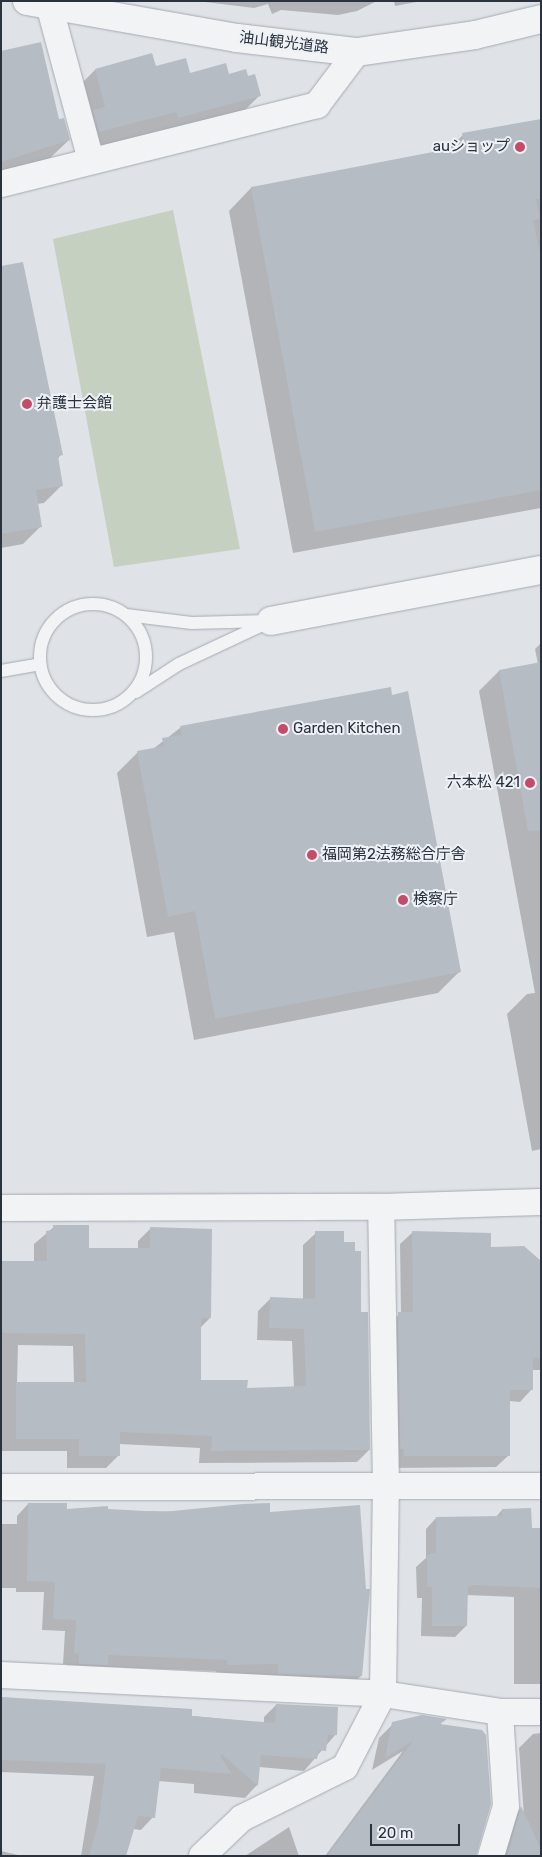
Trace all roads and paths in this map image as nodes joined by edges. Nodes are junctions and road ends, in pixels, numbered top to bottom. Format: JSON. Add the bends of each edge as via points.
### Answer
{"nodes":[{"id":1,"x":41,"y":2,"type":"edge"},
{"id":2,"x":541,"y":18,"type":"edge"},
{"id":3,"x":357,"y":52,"type":"junction"},
{"id":4,"x":91,"y":160,"type":"junction"},
{"id":5,"x":1,"y":184,"type":"edge"},
{"id":6,"x":541,"y":570,"type":"edge"},
{"id":7,"x":126,"y":615,"type":"junction"},
{"id":8,"x":271,"y":621,"type":"junction"},
{"id":9,"x":40,"y":664,"type":"junction"},
{"id":10,"x":1,"y":671,"type":"edge"},
{"id":11,"x":132,"y":695,"type":"junction"},
{"id":12,"x":541,"y":1202,"type":"edge"},
{"id":13,"x":381,"y":1207,"type":"junction"},
{"id":14,"x":1,"y":1208,"type":"edge"},
{"id":15,"x":386,"y":1485,"type":"junction"},
{"id":16,"x":541,"y":1486,"type":"edge"},
{"id":17,"x":1,"y":1487,"type":"edge"},
{"id":18,"x":1,"y":1675,"type":"edge"},
{"id":19,"x":383,"y":1694,"type":"junction"},
{"id":20,"x":500,"y":1712,"type":"junction"},
{"id":21,"x":541,"y":1712,"type":"edge"},
{"id":22,"x":202,"y":1856,"type":"edge"},
{"id":23,"x":491,"y":1856,"type":"edge"}],
"edges":[{"from":1,"to":3,"type":"street","name":"油山観光道路","via":[[237,38]]},
{"from":1,"to":4,"type":"street"},
{"from":2,"to":3,"type":"street","name":"油山観光道路","via":[[476,35]]},
{"from":3,"to":4,"type":"street","via":[[317,105]]},
{"from":4,"to":5,"type":"street"},
{"from":6,"to":8,"type":"street"},
{"from":7,"to":8,"type":"lane","via":[[192,623]]},
{"from":7,"to":9,"type":"lane","via":[[97,603],[66,611],[45,634],[40,648]]},
{"from":7,"to":11,"type":"lane","via":[[137,626],[147,655],[140,683]]},
{"from":8,"to":11,"type":"lane","via":[[179,664]]},
{"from":9,"to":10,"type":"lane"},
{"from":9,"to":11,"type":"lane","via":[[52,692],[78,709],[107,709]]},
{"from":12,"to":13,"type":"street"},
{"from":13,"to":14,"type":"street"},
{"from":13,"to":15,"type":"street"},
{"from":15,"to":16,"type":"street"},
{"from":15,"to":17,"type":"street"},
{"from":15,"to":19,"type":"street"},
{"from":18,"to":19,"type":"street"},
{"from":19,"to":20,"type":"street"},
{"from":19,"to":22,"type":"street","via":[[345,1767],[242,1818]]},
{"from":20,"to":21,"type":"street"},
{"from":20,"to":23,"type":"street","via":[[506,1806]]}]}
